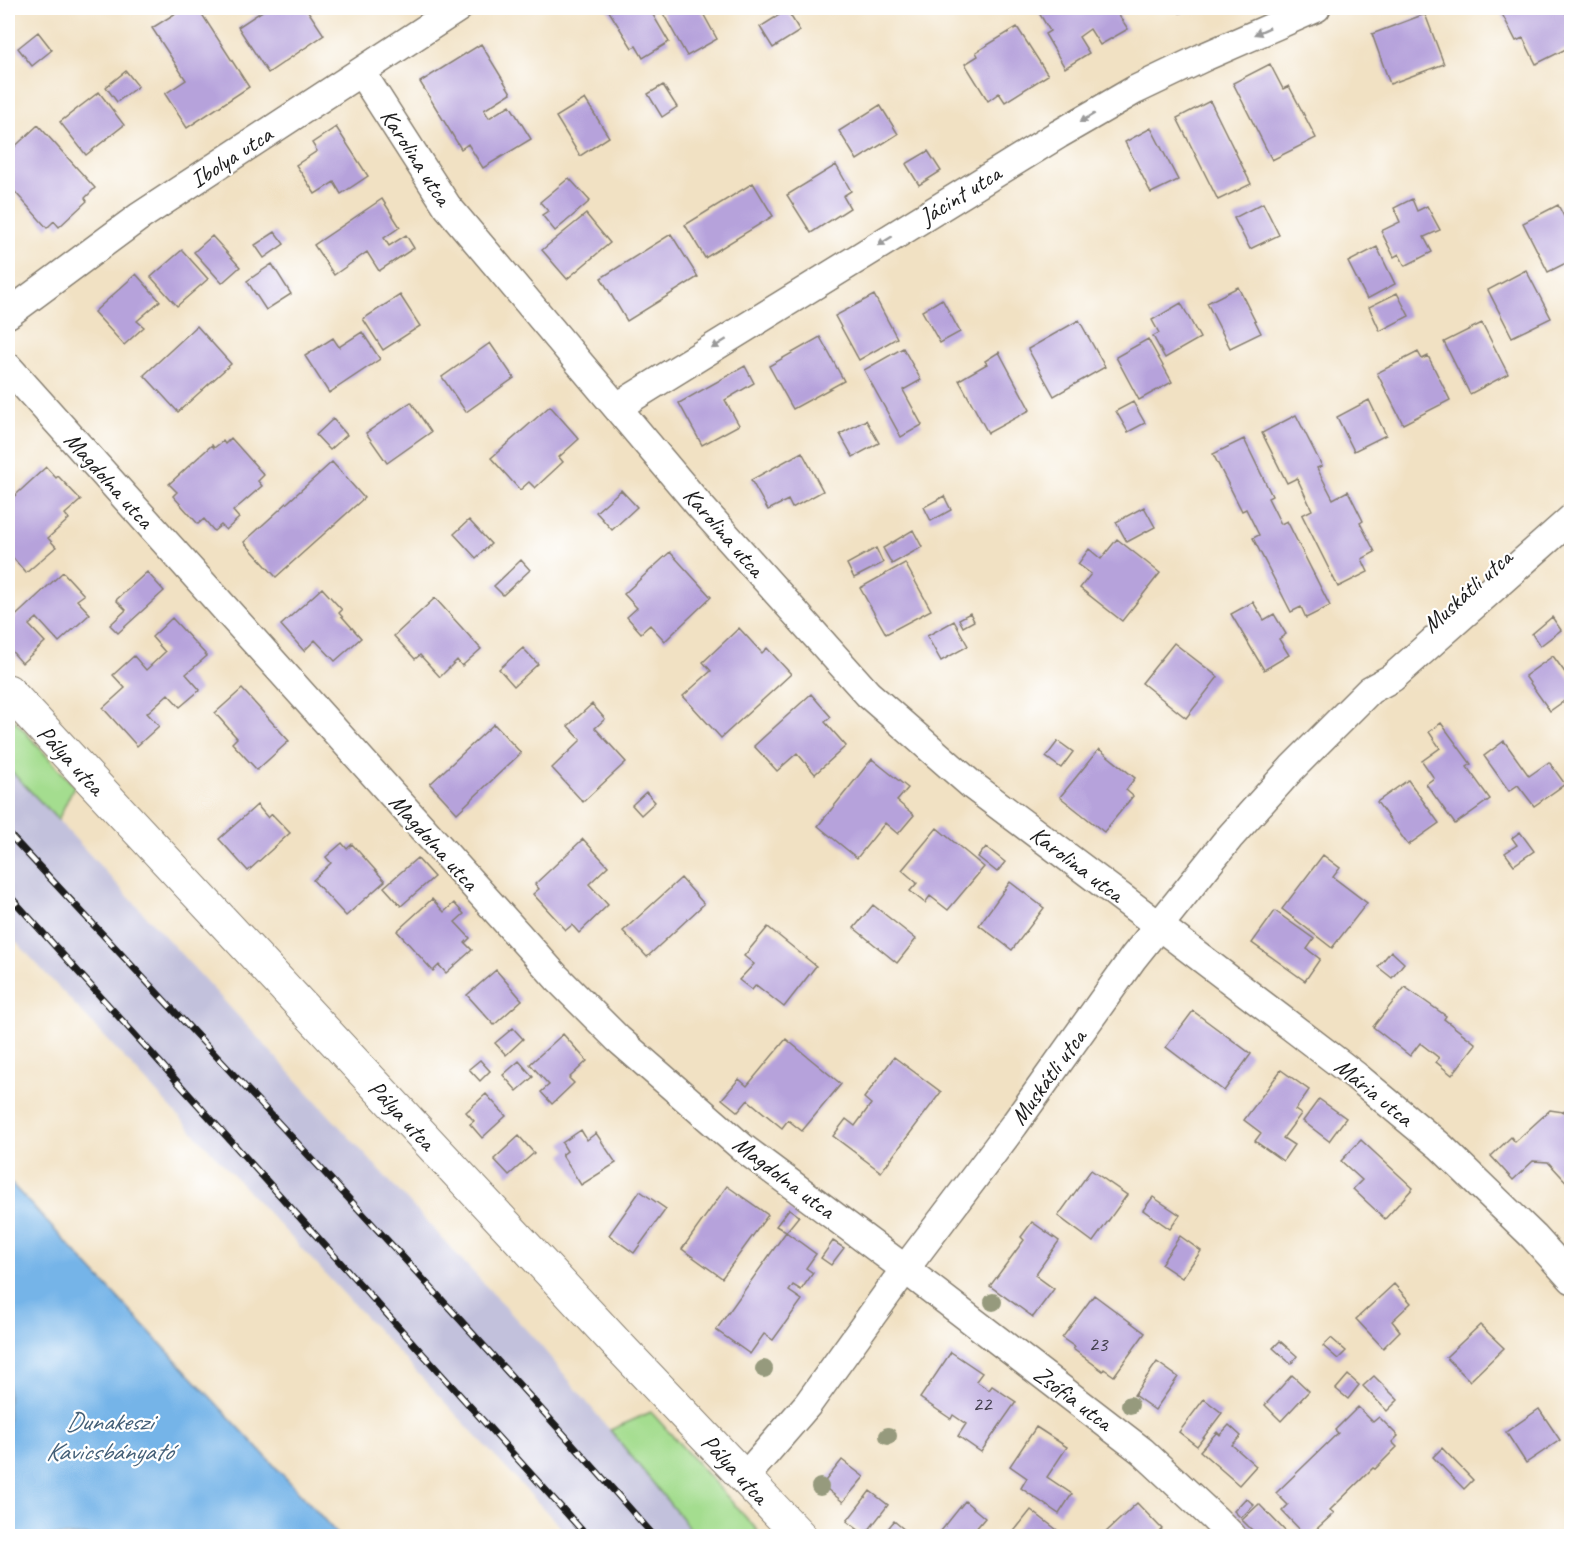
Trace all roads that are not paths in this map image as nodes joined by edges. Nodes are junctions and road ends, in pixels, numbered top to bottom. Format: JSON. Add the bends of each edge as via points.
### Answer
{"nodes":[{"id":1,"x":1316,"y":8,"type":"edge"},
{"id":2,"x":450,"y":10,"type":"edge"},
{"id":3,"x":361,"y":72,"type":"junction"},
{"id":4,"x":8,"y":314,"type":"edge"},
{"id":5,"x":8,"y":367,"type":"edge"},
{"id":6,"x":617,"y":407,"type":"junction"},
{"id":7,"x":1570,"y":508,"type":"edge"},
{"id":8,"x":8,"y":691,"type":"edge"},
{"id":9,"x":1158,"y":925,"type":"junction"},
{"id":10,"x":905,"y":1269,"type":"junction"},
{"id":11,"x":1572,"y":1279,"type":"edge"},
{"id":12,"x":744,"y":1478,"type":"junction"},
{"id":13,"x":800,"y":1536,"type":"edge"},
{"id":14,"x":1232,"y":1536,"type":"edge"}],
"edges":[{"from":1,"to":6,"type":"street","name":"Jácint utca","one_way":true,"via":[[1135,90]]},
{"from":2,"to":3,"type":"street","name":"Ibolya utca"},
{"from":3,"to":4,"type":"street","name":"Ibolya utca","via":[[139,217]]},
{"from":3,"to":6,"type":"street","name":"Karolina utca","via":[[447,206]]},
{"from":5,"to":10,"type":"street","name":"Magdolna utca","via":[[564,986],[618,1039],[743,1148]]},
{"from":6,"to":9,"type":"street","name":"Karolina utca","via":[[868,694],[973,786]]},
{"from":7,"to":9,"type":"street","name":"Muskátli utca","via":[[1381,669],[1370,690],[1229,837]]},
{"from":8,"to":12,"type":"street","name":"Pálya utca"},
{"from":9,"to":10,"type":"street","name":"Muskátli utca"},
{"from":9,"to":11,"type":"street","name":"Mária utca","via":[[1356,1076],[1440,1146]]},
{"from":10,"to":12,"type":"street","name":"Muskátli utca","via":[[808,1404]]},
{"from":10,"to":14,"type":"street","name":"Zsófia utca","via":[[1142,1451]]},
{"from":12,"to":13,"type":"street","name":"Pálya utca"}]}
